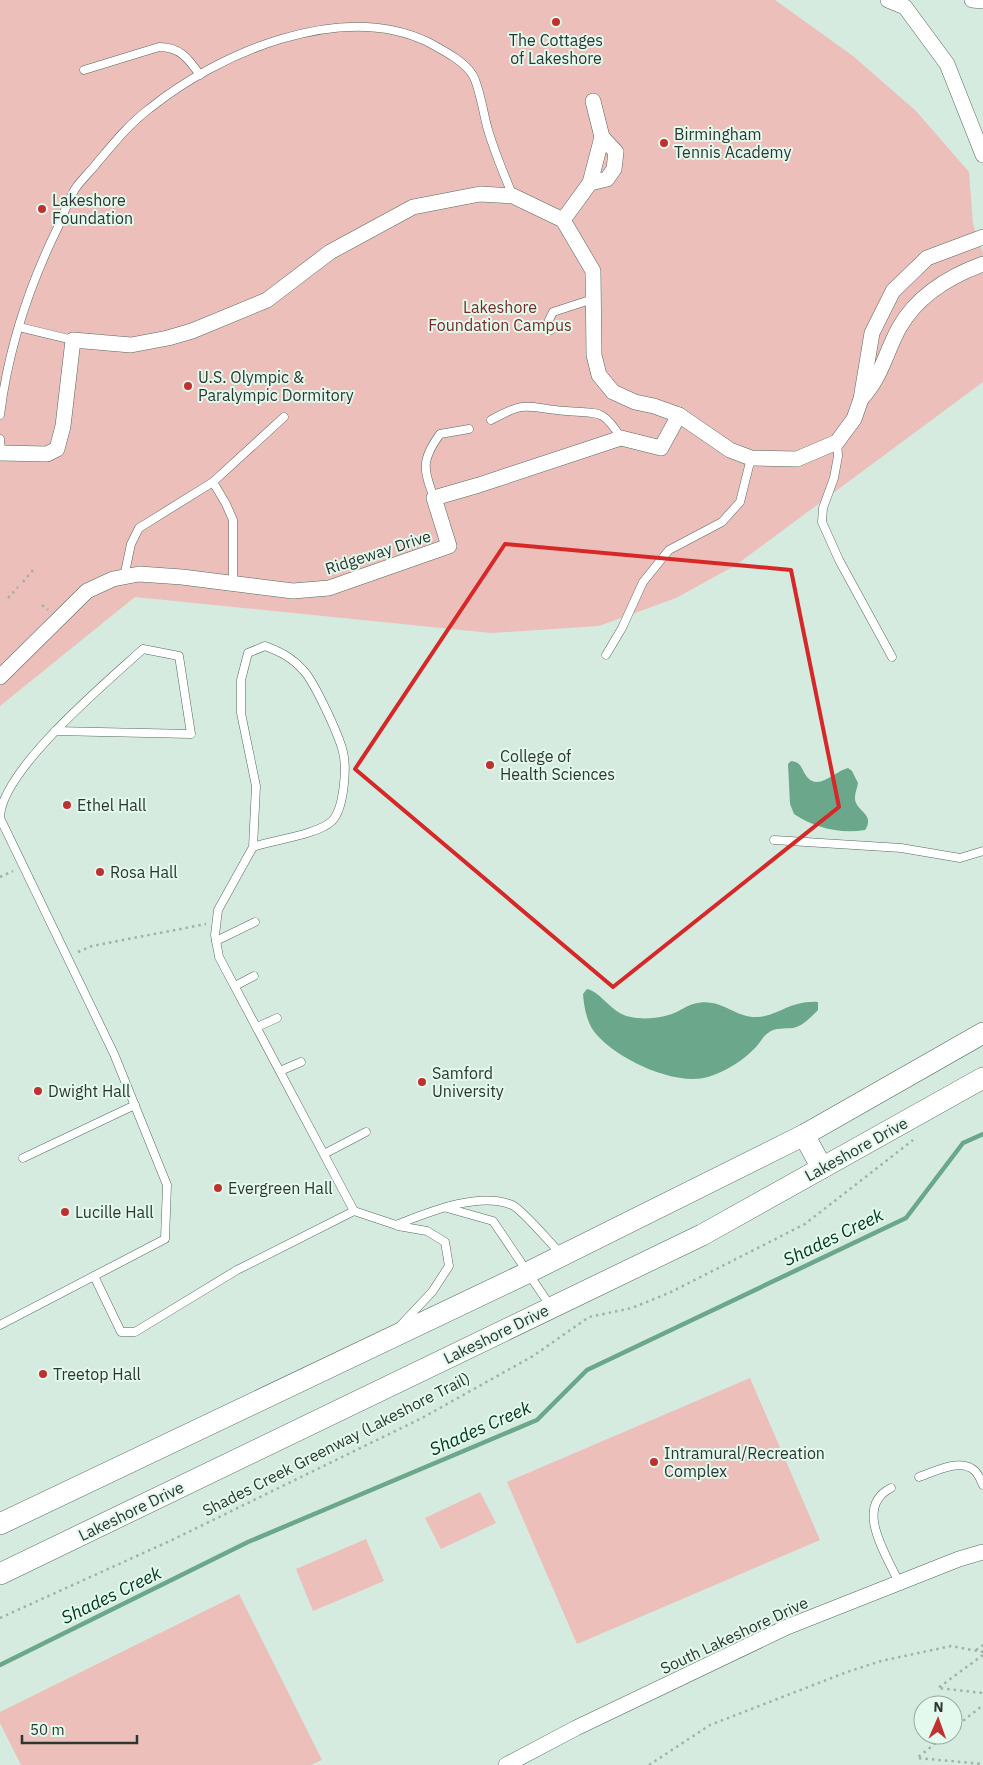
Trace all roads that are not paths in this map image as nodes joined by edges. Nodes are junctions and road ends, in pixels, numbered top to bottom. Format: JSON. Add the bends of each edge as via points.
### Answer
{"nodes":[{"id":1,"x":888,"y":0,"type":"edge"},
{"id":2,"x":972,"y":0,"type":"edge"},
{"id":3,"x":983,"y":1,"type":"edge"},
{"id":4,"x":909,"y":3,"type":"edge"},
{"id":5,"x":84,"y":70,"type":"dead end"},
{"id":6,"x":200,"y":74,"type":"junction"},
{"id":7,"x":594,"y":101,"type":"dead end"},
{"id":8,"x":978,"y":130,"type":"edge"},
{"id":9,"x":983,"y":155,"type":"edge"},
{"id":10,"x":513,"y":196,"type":"junction"},
{"id":11,"x":563,"y":220,"type":"junction"},
{"id":12,"x":983,"y":237,"type":"edge"},
{"id":13,"x":983,"y":264,"type":"edge"},
{"id":14,"x":914,"y":272,"type":"junction"},
{"id":15,"x":928,"y":294,"type":"junction"},
{"id":16,"x":593,"y":299,"type":"junction"},
{"id":17,"x":19,"y":327,"type":"junction"},
{"id":18,"x":551,"y":330,"type":"dead end"},
{"id":19,"x":73,"y":340,"type":"junction"},
{"id":20,"x":861,"y":399,"type":"junction"},
{"id":21,"x":0,"y":415,"type":"edge"},
{"id":22,"x":679,"y":415,"type":"junction"},
{"id":23,"x":284,"y":417,"type":"dead end"},
{"id":24,"x":491,"y":420,"type":"dead end"},
{"id":25,"x":469,"y":429,"type":"dead end"},
{"id":26,"x":621,"y":438,"type":"junction"},
{"id":27,"x":837,"y":442,"type":"junction"},
{"id":28,"x":0,"y":448,"type":"edge"},
{"id":29,"x":751,"y":458,"type":"junction"},
{"id":30,"x":213,"y":482,"type":"junction"},
{"id":31,"x":434,"y":498,"type":"junction"},
{"id":32,"x":124,"y":577,"type":"junction"},
{"id":33,"x":233,"y":583,"type":"junction"},
{"id":34,"x":606,"y":655,"type":"dead end"},
{"id":35,"x":892,"y":657,"type":"dead end"},
{"id":36,"x":0,"y":677,"type":"edge"},
{"id":37,"x":55,"y":731,"type":"junction"},
{"id":38,"x":774,"y":840,"type":"dead end"},
{"id":39,"x":253,"y":847,"type":"junction"},
{"id":40,"x":983,"y":852,"type":"edge"},
{"id":41,"x":255,"y":922,"type":"dead end"},
{"id":42,"x":216,"y":942,"type":"junction"},
{"id":43,"x":254,"y":976,"type":"dead end"},
{"id":44,"x":235,"y":986,"type":"junction"},
{"id":45,"x":277,"y":1018,"type":"dead end"},
{"id":46,"x":256,"y":1027,"type":"junction"},
{"id":47,"x":983,"y":1033,"type":"edge"},
{"id":48,"x":301,"y":1062,"type":"dead end"},
{"id":49,"x":280,"y":1071,"type":"junction"},
{"id":50,"x":983,"y":1078,"type":"edge"},
{"id":51,"x":134,"y":1105,"type":"junction"},
{"id":52,"x":366,"y":1132,"type":"dead end"},
{"id":53,"x":804,"y":1135,"type":"junction"},
{"id":54,"x":324,"y":1154,"type":"junction"},
{"id":55,"x":23,"y":1158,"type":"dead end"},
{"id":56,"x":822,"y":1168,"type":"junction"},
{"id":57,"x":444,"y":1207,"type":"junction"},
{"id":58,"x":354,"y":1211,"type":"junction"},
{"id":59,"x":396,"y":1225,"type":"junction"},
{"id":60,"x":562,"y":1256,"type":"junction"},
{"id":61,"x":527,"y":1272,"type":"junction"},
{"id":62,"x":94,"y":1276,"type":"junction"},
{"id":63,"x":550,"y":1307,"type":"junction"},
{"id":64,"x":0,"y":1324,"type":"edge"},
{"id":65,"x":385,"y":1341,"type":"junction"},
{"id":66,"x":919,"y":1477,"type":"dead end"},
{"id":67,"x":983,"y":1485,"type":"edge"},
{"id":68,"x":891,"y":1488,"type":"dead end"},
{"id":69,"x":0,"y":1524,"type":"edge"},
{"id":70,"x":983,"y":1552,"type":"edge"},
{"id":71,"x":0,"y":1574,"type":"edge"},
{"id":72,"x":899,"y":1583,"type":"junction"},
{"id":73,"x":506,"y":1765,"type":"edge"}],
"edges":[{"from":1,"to":4,"type":"street"},
{"from":2,"to":3,"type":"street"},
{"from":4,"to":8,"type":"street","via":[[947,64]]},
{"from":5,"to":6,"type":"lane","via":[[170,47],[187,56]]},
{"from":6,"to":10,"type":"lane","via":[[261,43],[315,30],[355,25],[413,35],[438,48],[473,74],[488,131]]},
{"from":6,"to":17,"type":"lane","via":[[149,109],[118,138],[76,189],[50,244]]},
{"from":7,"to":11,"type":"street","via":[[602,136],[616,152],[614,170],[607,179],[590,183]]},
{"from":8,"to":9,"type":"street"},
{"from":10,"to":11,"type":"street"},
{"from":10,"to":19,"type":"street","via":[[480,194],[413,207],[330,252],[267,300],[192,331],[131,345]]},
{"from":11,"to":16,"type":"street","via":[[593,271]]},
{"from":12,"to":14,"type":"street","via":[[927,258]]},
{"from":13,"to":15,"type":"street","via":[[959,273]]},
{"from":14,"to":15,"type":"street"},
{"from":14,"to":20,"type":"street","via":[[893,291],[872,333]]},
{"from":15,"to":20,"type":"street","via":[[900,327],[875,384]]},
{"from":16,"to":18,"type":"lane","via":[[553,312],[549,320]]},
{"from":16,"to":22,"type":"street","via":[[594,355],[598,375],[612,392]]},
{"from":17,"to":19,"type":"lane"},
{"from":17,"to":21,"type":"lane"},
{"from":19,"to":28,"type":"street","via":[[63,426],[57,449],[47,454]]},
{"from":20,"to":27,"type":"street","via":[[854,418]]},
{"from":22,"to":26,"type":"street","via":[[661,448]]},
{"from":22,"to":29,"type":"street","via":[[730,450]]},
{"from":23,"to":30,"type":"lane"},
{"from":24,"to":26,"type":"lane","via":[[512,408],[525,405],[594,412],[606,418]]},
{"from":25,"to":31,"type":"lane","via":[[440,434],[431,446],[424,472]]},
{"from":26,"to":31,"type":"street"},
{"from":27,"to":29,"type":"street","via":[[797,459]]},
{"from":27,"to":35,"type":"lane","via":[[834,478],[823,508],[822,522]]},
{"from":29,"to":34,"type":"lane","via":[[740,502],[722,522],[669,550],[643,582]]},
{"from":30,"to":32,"type":"lane","via":[[139,528],[131,544]]},
{"from":30,"to":33,"type":"lane","via":[[233,520]]},
{"from":31,"to":33,"type":"street","name":"Ridgeway Drive","via":[[449,546],[329,588],[293,591]]},
{"from":32,"to":33,"type":"street","name":"Ridgeway Drive","via":[[139,574]]},
{"from":32,"to":36,"type":"street","name":"Ridgeway Drive","via":[[86,591]]},
{"from":37,"to":37,"type":"lane","via":[[143,649],[179,656],[191,734]]},
{"from":37,"to":51,"type":"lane","via":[[8,790],[0,808],[0,818],[114,1054]]},
{"from":38,"to":40,"type":"lane","via":[[901,848],[960,858]]},
{"from":39,"to":39,"type":"lane","via":[[256,786],[242,713],[241,680],[248,654],[265,646],[287,654],[305,672],[333,724],[343,753],[344,784],[341,807],[332,821],[312,832],[274,839]]},
{"from":39,"to":42,"type":"lane","via":[[218,910]]},
{"from":41,"to":42,"type":"lane"},
{"from":42,"to":44,"type":"lane","via":[[219,957]]},
{"from":43,"to":44,"type":"lane"},
{"from":44,"to":46,"type":"lane"},
{"from":45,"to":46,"type":"lane"},
{"from":46,"to":49,"type":"lane"},
{"from":47,"to":53,"type":"main road"},
{"from":48,"to":49,"type":"lane"},
{"from":49,"to":54,"type":"lane"},
{"from":50,"to":56,"type":"main road","name":"Lakeshore Drive"},
{"from":51,"to":55,"type":"lane"},
{"from":51,"to":62,"type":"lane","via":[[167,1185],[165,1239]]},
{"from":52,"to":54,"type":"lane"},
{"from":53,"to":56,"type":"main road"},
{"from":53,"to":60,"type":"main road"},
{"from":54,"to":58,"type":"lane"},
{"from":56,"to":63,"type":"main road","name":"Lakeshore Drive","via":[[702,1235]]},
{"from":57,"to":59,"type":"lane"},
{"from":57,"to":60,"type":"lane","via":[[486,1200],[513,1205]]},
{"from":57,"to":61,"type":"lane","via":[[493,1221]]},
{"from":58,"to":59,"type":"lane"},
{"from":58,"to":62,"type":"lane","via":[[237,1270],[135,1332],[121,1332]]},
{"from":59,"to":65,"type":"lane","via":[[427,1231],[445,1242],[450,1266],[432,1292]]},
{"from":60,"to":61,"type":"main road"},
{"from":61,"to":63,"type":"lane"},
{"from":61,"to":65,"type":"main road"},
{"from":62,"to":64,"type":"lane"},
{"from":63,"to":71,"type":"main road","name":"Lakeshore Drive"},
{"from":65,"to":69,"type":"main road"},
{"from":66,"to":67,"type":"lane","via":[[951,1466],[962,1466],[975,1470]]},
{"from":68,"to":72,"type":"lane","via":[[875,1502],[873,1517]]},
{"from":70,"to":72,"type":"street","name":"South Lakeshore Drive"},
{"from":72,"to":73,"type":"street","name":"South Lakeshore Drive","via":[[787,1627]]}]}
